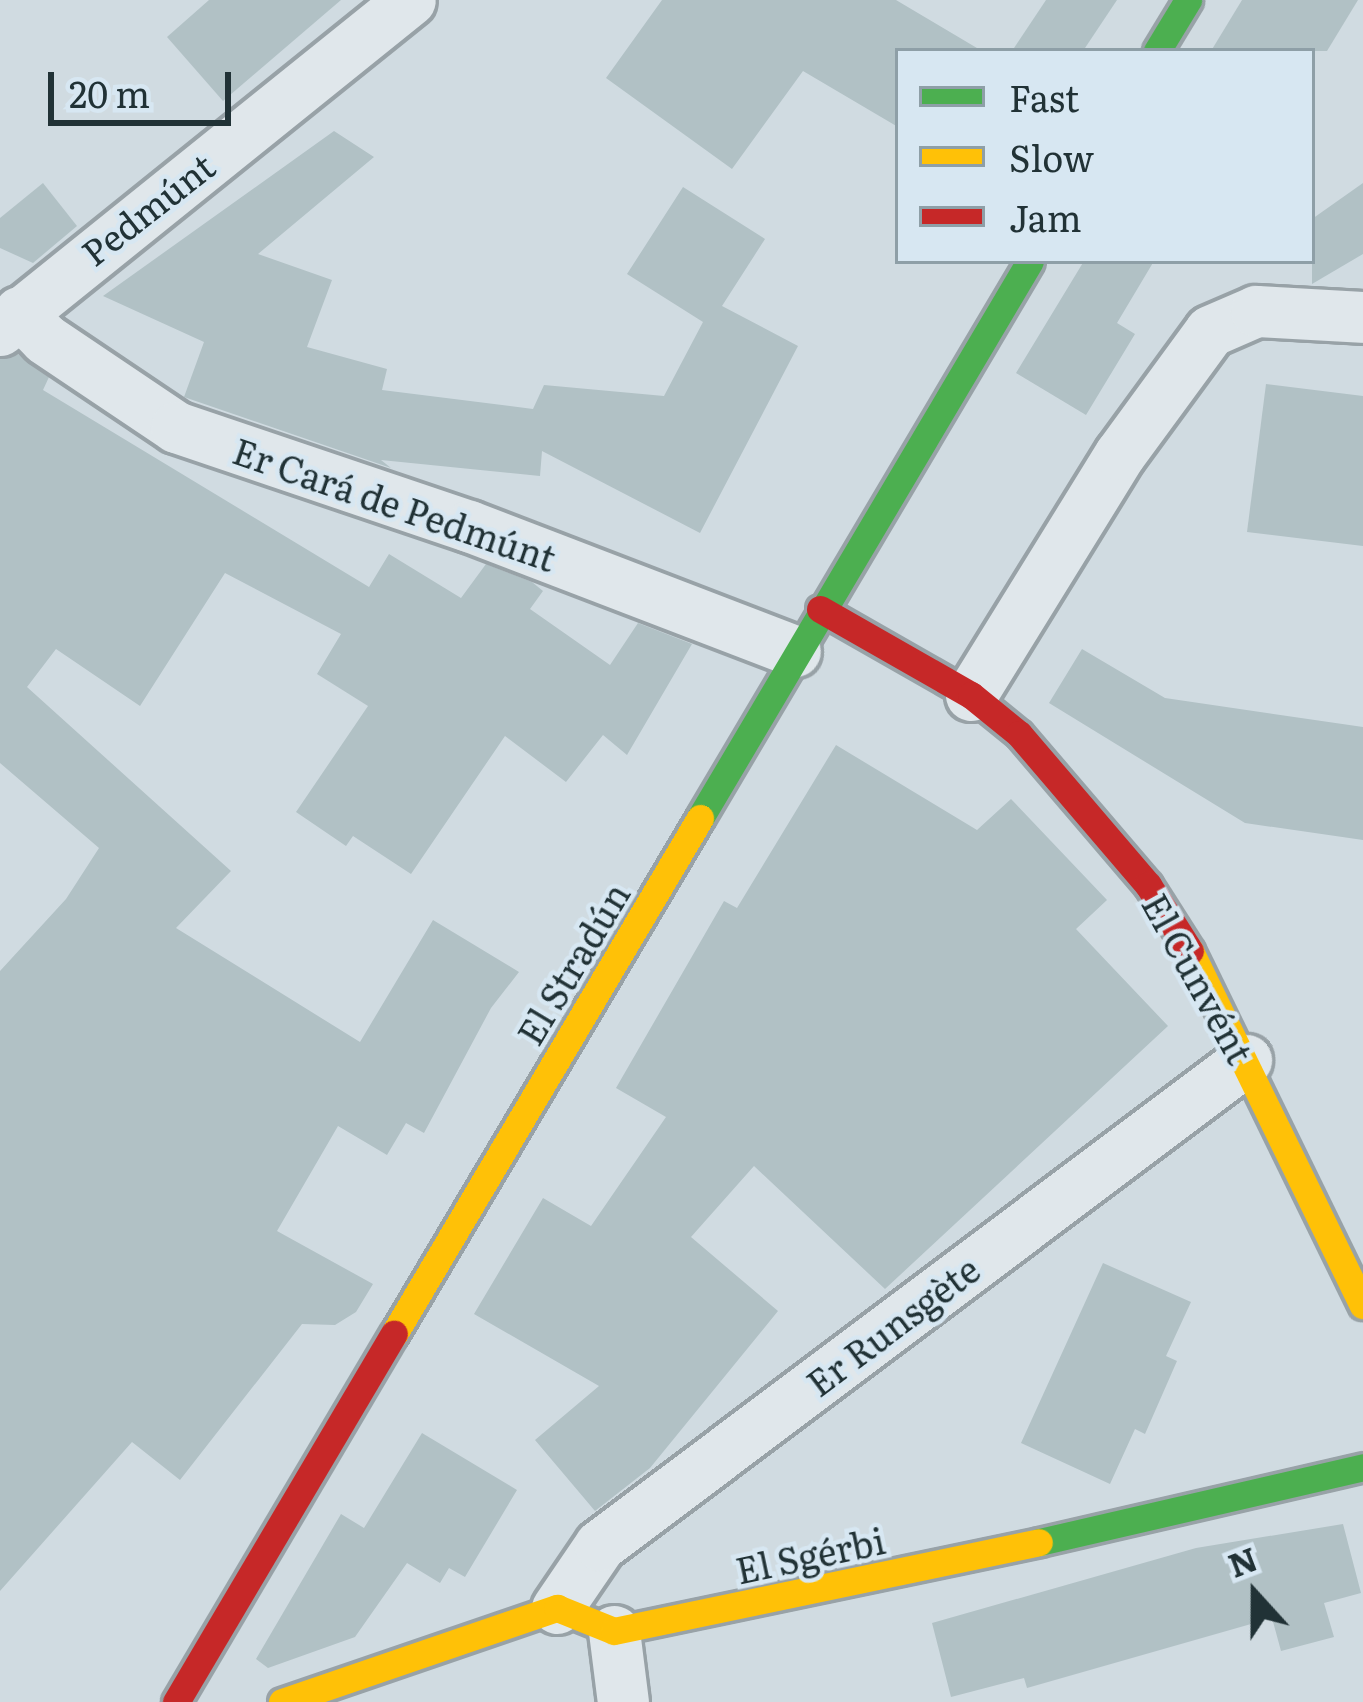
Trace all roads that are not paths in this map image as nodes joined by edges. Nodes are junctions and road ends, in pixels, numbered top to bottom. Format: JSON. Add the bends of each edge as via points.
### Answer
{"nodes":[{"id":1,"x":410,"y":0,"type":"edge"},
{"id":2,"x":1188,"y":0,"type":"edge"},
{"id":3,"x":1159,"y":48,"type":"edge"},
{"id":4,"x":1028,"y":264,"type":"edge"},
{"id":5,"x":1363,"y":317,"type":"edge"},
{"id":6,"x":10,"y":321,"type":"edge"},
{"id":7,"x":807,"y":630,"type":"junction"},
{"id":8,"x":971,"y":695,"type":"junction"},
{"id":9,"x":1246,"y":1060,"type":"junction"},
{"id":10,"x":1363,"y":1305,"type":"edge"},
{"id":11,"x":1363,"y":1467,"type":"edge"},
{"id":12,"x":557,"y":1608,"type":"junction"},
{"id":13,"x":614,"y":1630,"type":"junction"},
{"id":14,"x":176,"y":1702,"type":"edge"},
{"id":15,"x":282,"y":1702,"type":"edge"},
{"id":16,"x":623,"y":1702,"type":"edge"}],
"edges":[{"from":1,"to":6,"type":"street","name":"Pedmúnt"},
{"from":2,"to":3,"type":"street"},
{"from":4,"to":7,"type":"street","name":"El Stradún"},
{"from":5,"to":8,"type":"street","via":[[1256,311],[1210,331],[1185,356]]},
{"from":6,"to":7,"type":"street","name":"Er Cará de Pedmúnt","via":[[176,427]]},
{"from":7,"to":8,"type":"street","name":"El Cunvént"},
{"from":7,"to":14,"type":"street","name":"El Stradún"},
{"from":8,"to":9,"type":"street","name":"El Cunvént","via":[[1019,734],[1148,885],[1180,929]]},
{"from":9,"to":10,"type":"street","name":"El Cunvént"},
{"from":9,"to":12,"type":"street","name":"Er Runsgète","via":[[600,1545]]},
{"from":11,"to":13,"type":"street","name":"El Sgérbi","via":[[1214,1506]]},
{"from":12,"to":13,"type":"street"},
{"from":12,"to":15,"type":"street"},
{"from":13,"to":16,"type":"street"}]}
